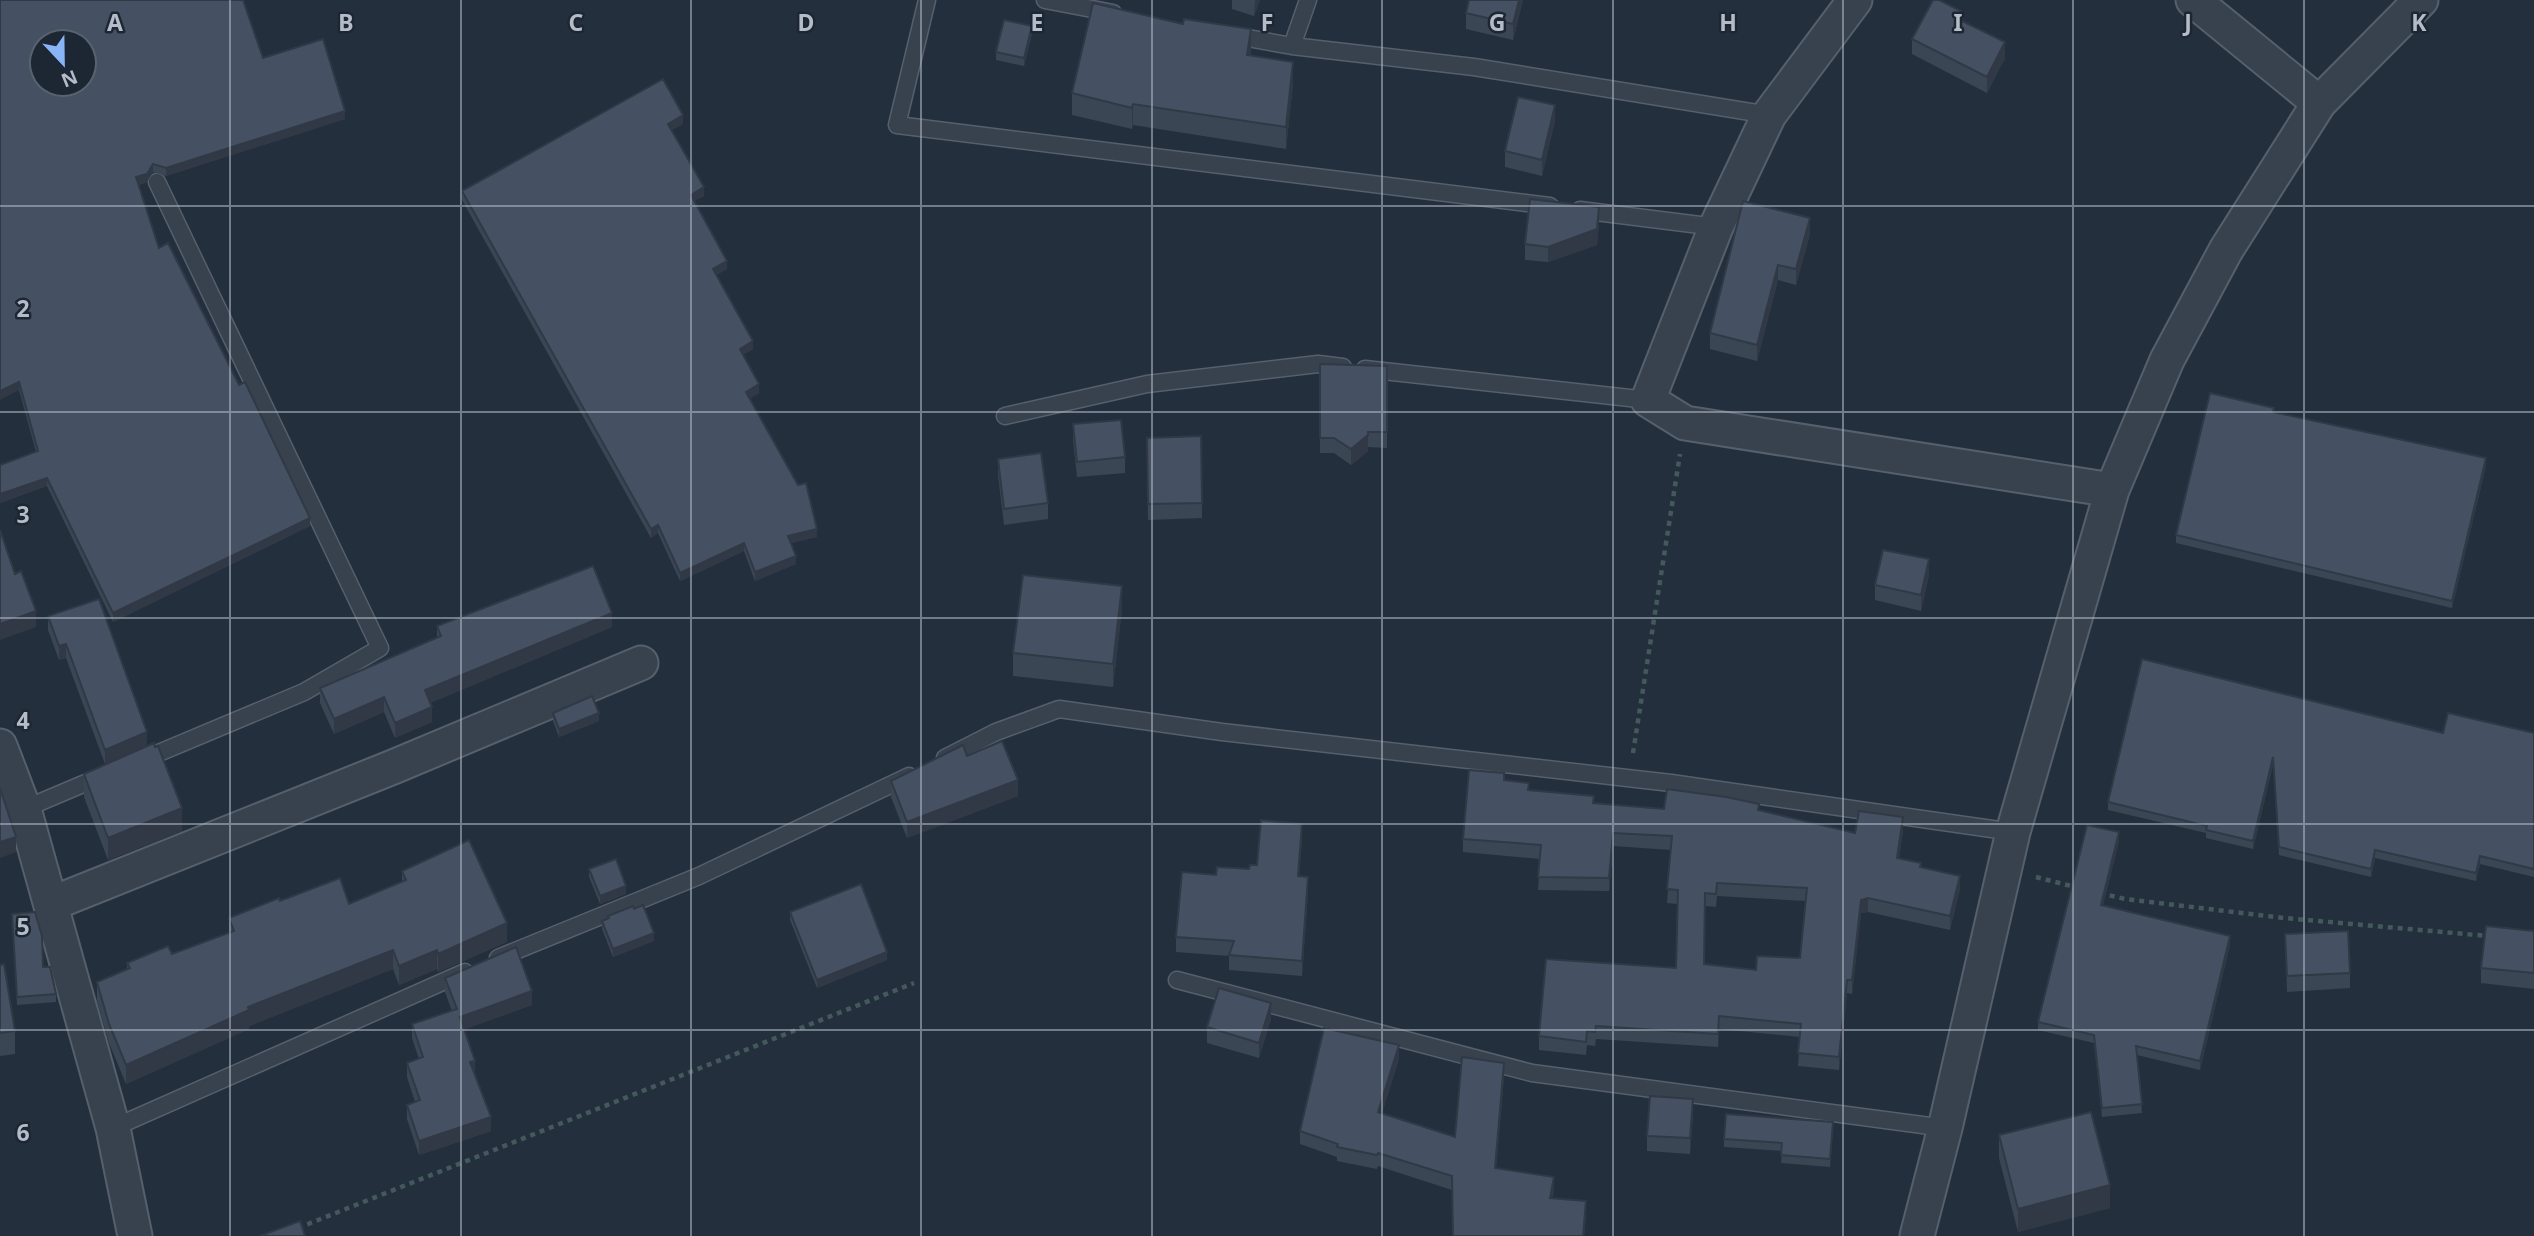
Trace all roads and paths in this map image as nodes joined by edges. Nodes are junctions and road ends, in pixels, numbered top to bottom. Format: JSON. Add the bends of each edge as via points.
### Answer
{"nodes":[{"id":1,"x":927,"y":0,"type":"edge"},
{"id":2,"x":1045,"y":0,"type":"edge"},
{"id":3,"x":1308,"y":0,"type":"edge"},
{"id":4,"x":2193,"y":0,"type":"edge"},
{"id":5,"x":2421,"y":0,"type":"edge"},
{"id":6,"x":1853,"y":1,"type":"edge"},
{"id":7,"x":1128,"y":15,"type":"edge"},
{"id":8,"x":1210,"y":31,"type":"edge"},
{"id":9,"x":1293,"y":46,"type":"junction"},
{"id":10,"x":2319,"y":103,"type":"junction"},
{"id":11,"x":1769,"y":115,"type":"junction"},
{"id":12,"x":157,"y":182,"type":"dead end"},
{"id":13,"x":1716,"y":227,"type":"junction"},
{"id":14,"x":1648,"y":400,"type":"junction"},
{"id":15,"x":1005,"y":416,"type":"dead end"},
{"id":16,"x":1685,"y":423,"type":"junction"},
{"id":17,"x":2112,"y":490,"type":"junction"},
{"id":18,"x":641,"y":663,"type":"dead end"},
{"id":19,"x":0,"y":746,"type":"edge"},
{"id":20,"x":1629,"y":778,"type":"junction"},
{"id":21,"x":24,"y":809,"type":"junction"},
{"id":22,"x":2013,"y":832,"type":"junction"},
{"id":23,"x":2004,"y":869,"type":"junction"},
{"id":24,"x":2085,"y":889,"type":"edge"},
{"id":25,"x":2098,"y":892,"type":"edge"},
{"id":26,"x":51,"y":904,"type":"junction"},
{"id":27,"x":2492,"y":937,"type":"edge"},
{"id":28,"x":1177,"y":979,"type":"dead end"},
{"id":29,"x":914,"y":983,"type":"dead end"},
{"id":30,"x":113,"y":1128,"type":"junction"},
{"id":31,"x":1945,"y":1128,"type":"junction"},
{"id":32,"x":290,"y":1231,"type":"edge"},
{"id":33,"x":135,"y":1236,"type":"edge"},
{"id":34,"x":1917,"y":1236,"type":"edge"}],
"edges":[{"from":1,"to":13,"type":"lane","via":[[897,125]]},
{"from":2,"to":7,"type":"lane"},
{"from":3,"to":9,"type":"lane"},
{"from":4,"to":10,"type":"street"},
{"from":5,"to":10,"type":"street"},
{"from":6,"to":11,"type":"street"},
{"from":8,"to":9,"type":"lane"},
{"from":9,"to":11,"type":"lane","via":[[1474,67]]},
{"from":10,"to":17,"type":"street","via":[[2226,250],[2180,335]]},
{"from":11,"to":13,"type":"street"},
{"from":12,"to":21,"type":"lane","via":[[380,648],[304,692]]},
{"from":13,"to":14,"type":"street"},
{"from":14,"to":15,"type":"lane","via":[[1318,364],[1147,384]]},
{"from":14,"to":16,"type":"street"},
{"from":16,"to":17,"type":"street"},
{"from":16,"to":20,"type":"path"},
{"from":17,"to":22,"type":"street"},
{"from":18,"to":26,"type":"street"},
{"from":19,"to":21,"type":"street"},
{"from":20,"to":22,"type":"lane"},
{"from":20,"to":30,"type":"lane","via":[[1059,709],[996,732],[699,876],[515,950]]},
{"from":21,"to":26,"type":"street"},
{"from":22,"to":23,"type":"street"},
{"from":23,"to":24,"type":"path"},
{"from":23,"to":31,"type":"street"},
{"from":25,"to":27,"type":"path","via":[[2284,918]]},
{"from":26,"to":30,"type":"street"},
{"from":28,"to":31,"type":"lane","via":[[1532,1073]]},
{"from":29,"to":32,"type":"path"},
{"from":30,"to":33,"type":"street"},
{"from":31,"to":34,"type":"street"}]}
